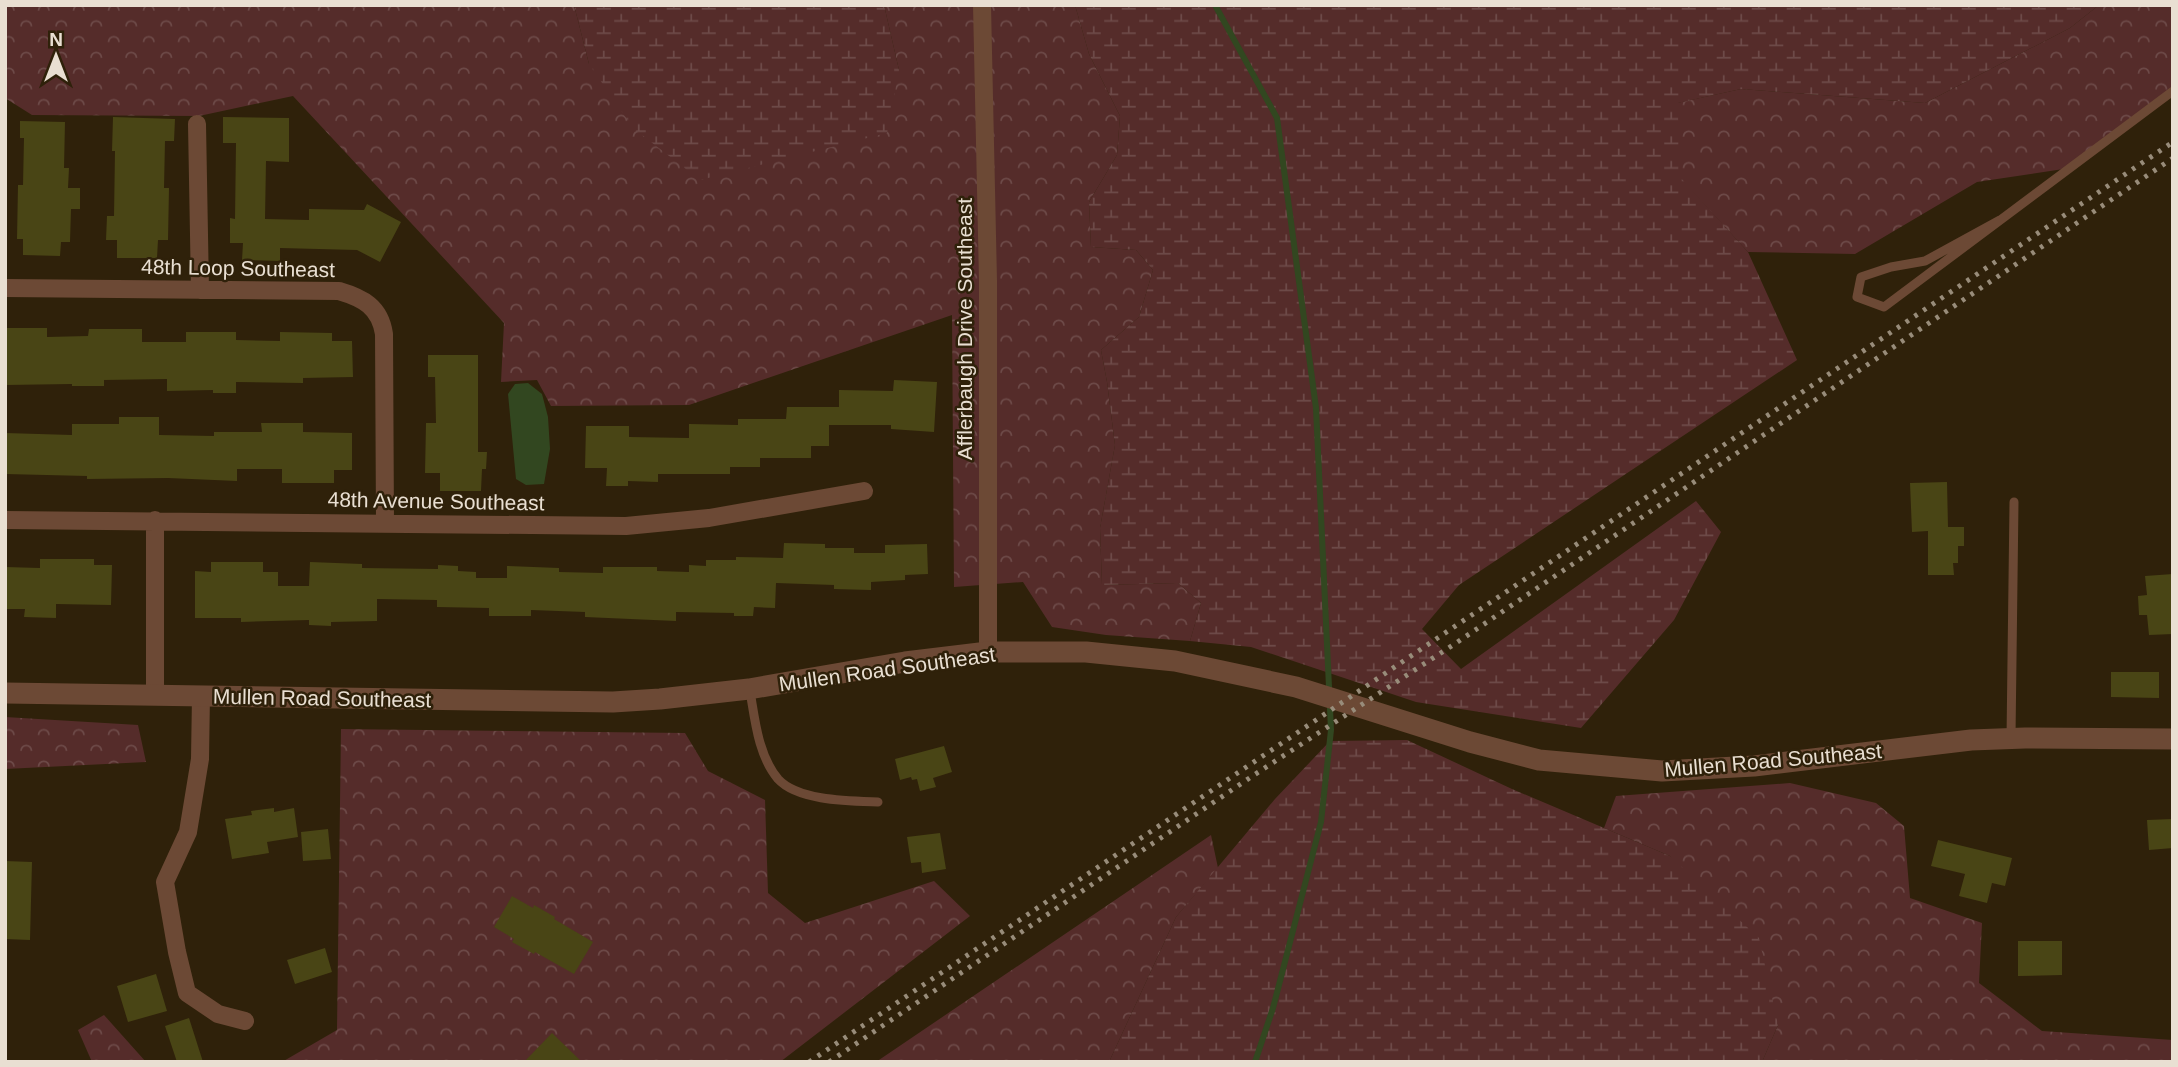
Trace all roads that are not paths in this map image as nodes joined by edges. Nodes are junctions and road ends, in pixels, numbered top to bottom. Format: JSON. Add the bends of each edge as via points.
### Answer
{"nodes":[{"id":1,"x":982,"y":5,"type":"edge"},
{"id":2,"x":2173,"y":91,"type":"edge"},
{"id":3,"x":197,"y":124,"type":"dead end"},
{"id":4,"x":2000,"y":220,"type":"junction"},
{"id":5,"x":5,"y":288,"type":"edge"},
{"id":6,"x":200,"y":290,"type":"junction"},
{"id":7,"x":864,"y":491,"type":"dead end"},
{"id":8,"x":2014,"y":502,"type":"dead end"},
{"id":9,"x":5,"y":520,"type":"edge"},
{"id":10,"x":155,"y":520,"type":"junction"},
{"id":11,"x":385,"y":524,"type":"junction"},
{"id":12,"x":988,"y":652,"type":"junction"},
{"id":13,"x":749,"y":689,"type":"junction"},
{"id":14,"x":5,"y":693,"type":"edge"},
{"id":15,"x":155,"y":694,"type":"junction"},
{"id":16,"x":201,"y":695,"type":"junction"},
{"id":17,"x":2011,"y":738,"type":"junction"},
{"id":18,"x":2173,"y":739,"type":"edge"},
{"id":19,"x":878,"y":802,"type":"dead end"},
{"id":20,"x":245,"y":1021,"type":"dead end"}],
"edges":[{"from":1,"to":12,"type":"street","name":"Afflerbaugh Drive Southeast"},
{"from":2,"to":4,"type":"lane"},
{"from":3,"to":6,"type":"street"},
{"from":4,"to":4,"type":"lane","via":[[1884,307],[1857,297],[1861,277],[1925,261]]},
{"from":5,"to":6,"type":"street","name":"48th Loop Southeast"},
{"from":6,"to":11,"type":"street","name":"48th Loop Southeast","via":[[339,291],[363,299],[373,309],[384,334]]},
{"from":7,"to":11,"type":"street","name":"48th Avenue Southeast","via":[[709,519],[626,526]]},
{"from":8,"to":17,"type":"lane"},
{"from":9,"to":10,"type":"street","name":"48th Avenue Southeast"},
{"from":10,"to":11,"type":"street","name":"48th Avenue Southeast"},
{"from":10,"to":15,"type":"street"},
{"from":12,"to":13,"type":"street","name":"Mullen Road Southeast"},
{"from":12,"to":17,"type":"street","name":"Mullen Road Southeast","via":[[1055,651],[1175,661],[1296,687],[1539,760],[1662,771],[1754,766]]},
{"from":13,"to":16,"type":"street","name":"Mullen Road Southeast","via":[[613,702]]},
{"from":13,"to":19,"type":"lane","via":[[759,738],[780,781],[812,796]]},
{"from":14,"to":15,"type":"street","name":"Mullen Road Southeast"},
{"from":15,"to":16,"type":"street","name":"Mullen Road Southeast"},
{"from":16,"to":20,"type":"street","via":[[200,760],[188,832],[165,883],[187,993],[218,1014]]},
{"from":17,"to":18,"type":"street","name":"Mullen Road Southeast"}]}
